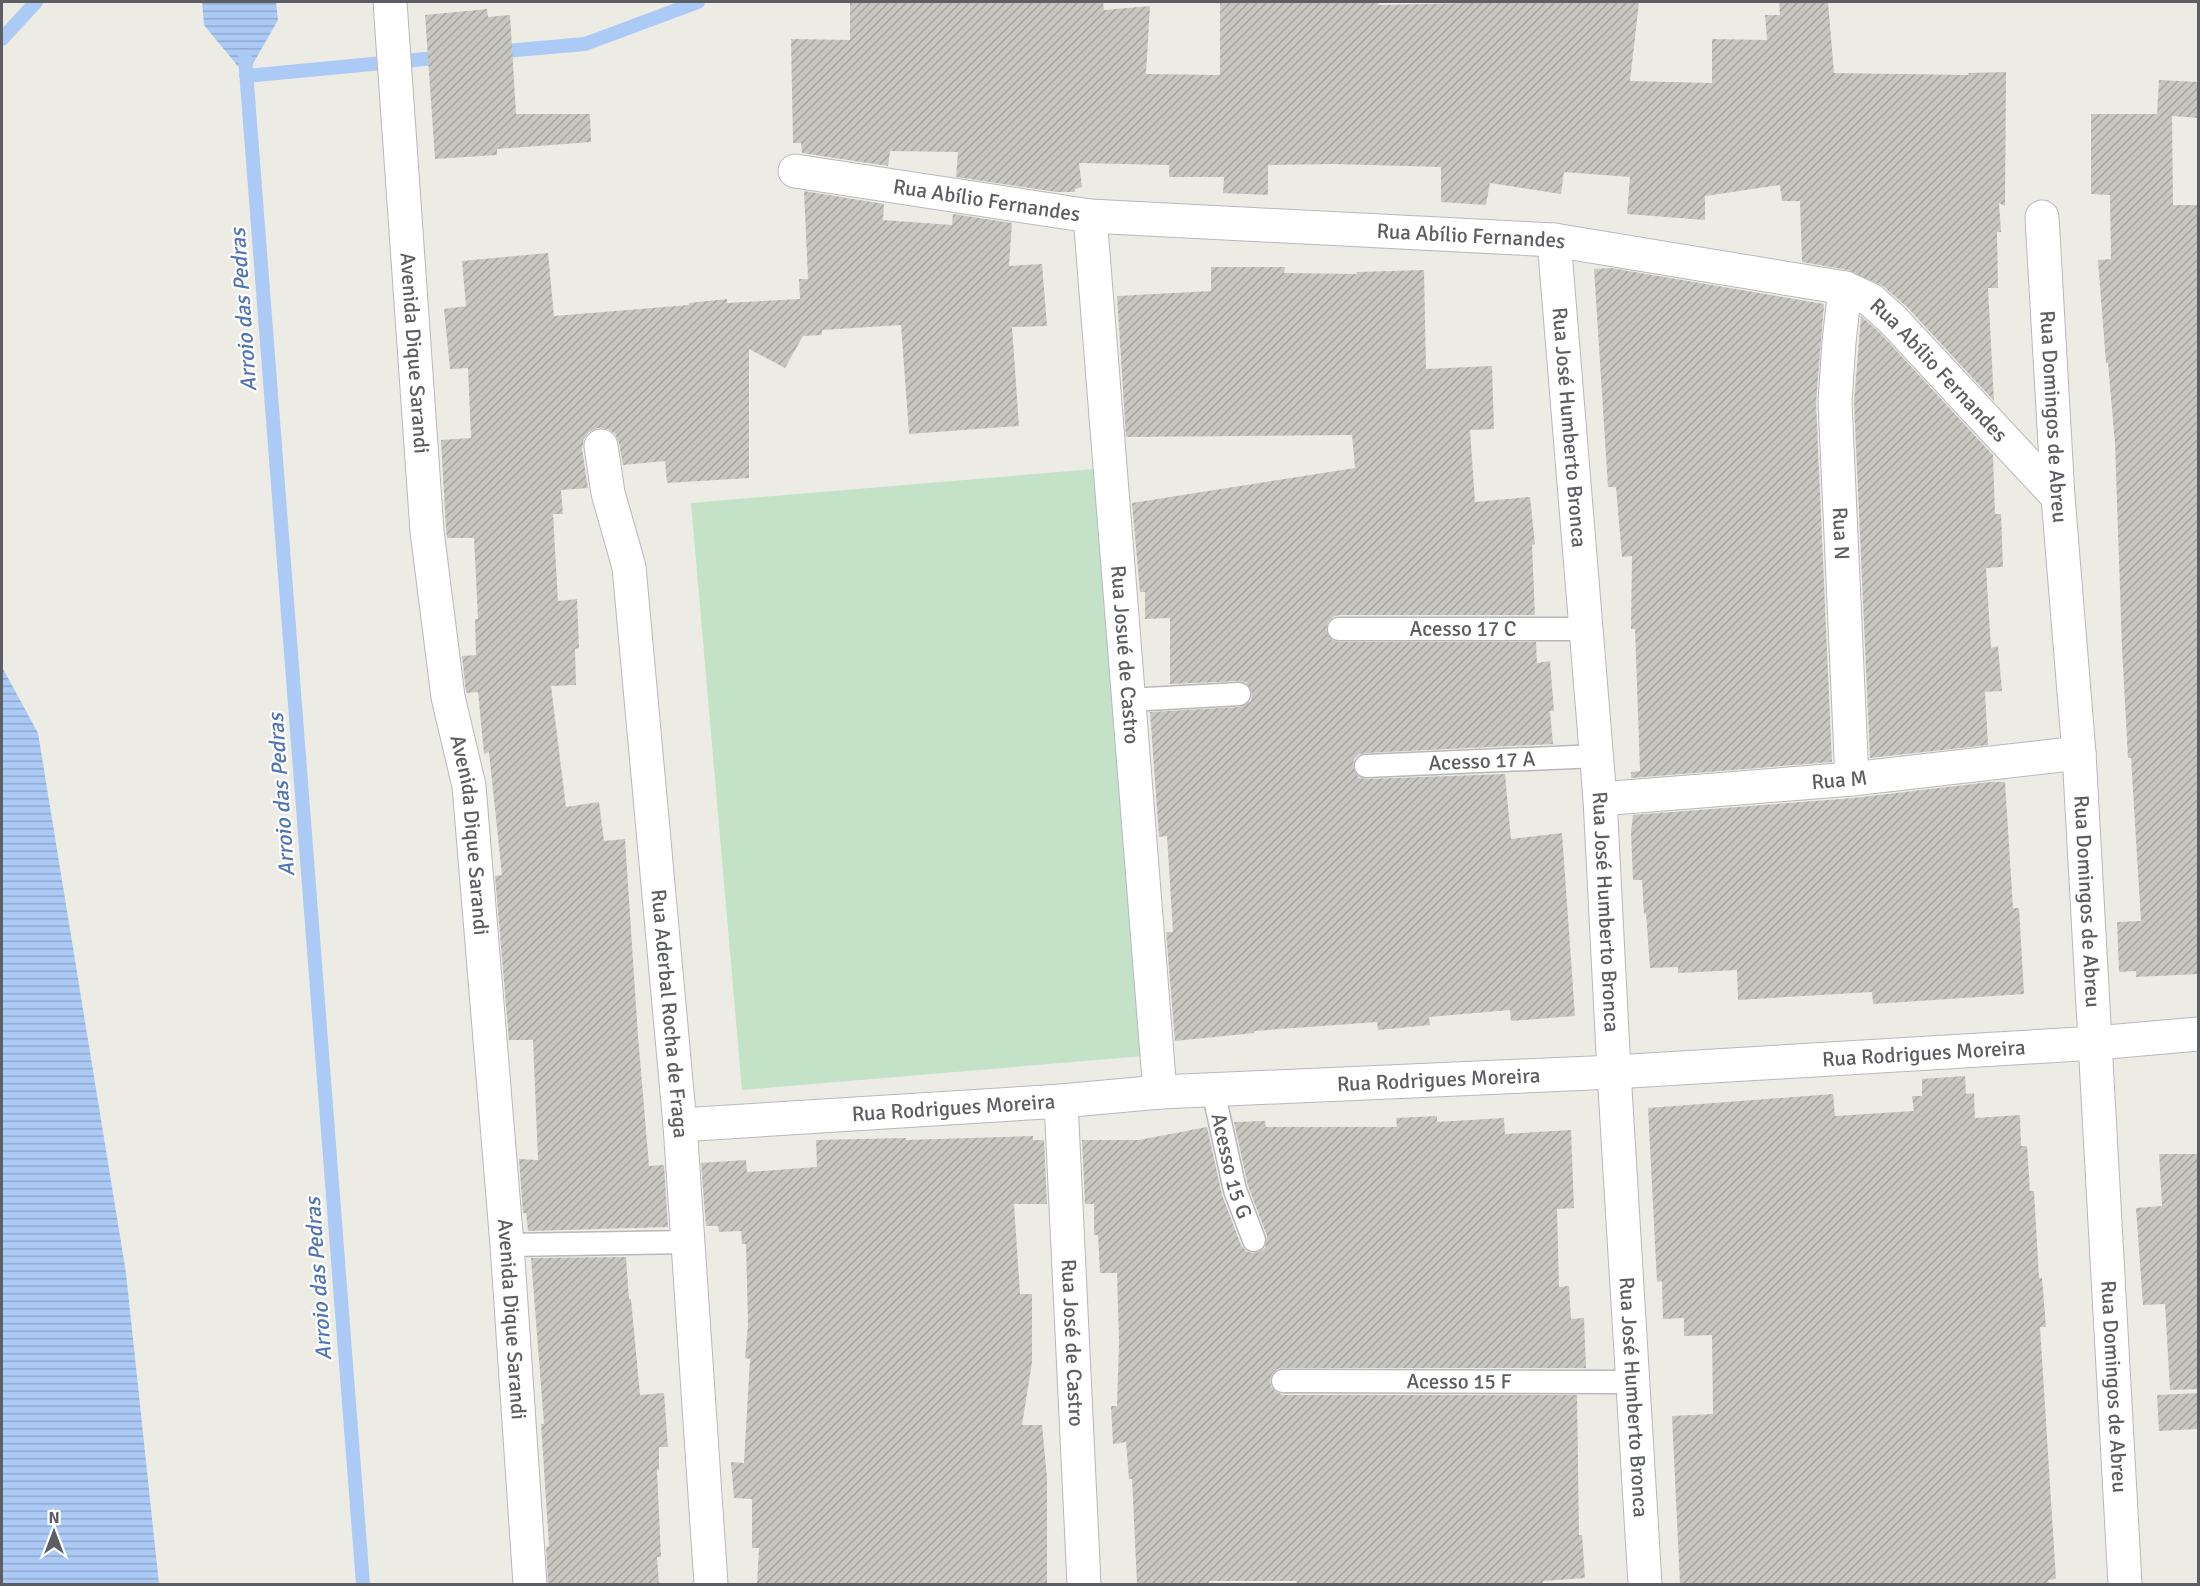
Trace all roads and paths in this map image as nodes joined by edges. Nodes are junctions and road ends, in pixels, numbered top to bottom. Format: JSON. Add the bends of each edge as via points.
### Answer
{"nodes":[{"id":1,"x":391,"y":13,"type":"edge"},
{"id":2,"x":795,"y":171,"type":"dead end"},
{"id":3,"x":1090,"y":216,"type":"junction"},
{"id":4,"x":2042,"y":217,"type":"dead end"},
{"id":5,"x":1554,"y":240,"type":"junction"},
{"id":6,"x":1845,"y":288,"type":"junction"},
{"id":7,"x":601,"y":446,"type":"dead end"},
{"id":8,"x":2058,"y":497,"type":"junction"},
{"id":9,"x":1340,"y":629,"type":"dead end"},
{"id":10,"x":1586,"y":629,"type":"junction"},
{"id":11,"x":1239,"y":694,"type":"dead end"},
{"id":12,"x":1128,"y":700,"type":"junction"},
{"id":13,"x":2079,"y":753,"type":"junction"},
{"id":14,"x":1597,"y":756,"type":"junction"},
{"id":15,"x":1366,"y":766,"type":"dead end"},
{"id":16,"x":1852,"y":779,"type":"junction"},
{"id":17,"x":1600,"y":799,"type":"junction"},
{"id":18,"x":2199,"y":1034,"type":"edge"},
{"id":19,"x":2096,"y":1042,"type":"junction"},
{"id":20,"x":1614,"y":1072,"type":"junction"},
{"id":21,"x":1213,"y":1090,"type":"junction"},
{"id":22,"x":1160,"y":1092,"type":"junction"},
{"id":23,"x":1060,"y":1101,"type":"junction"},
{"id":24,"x":680,"y":1125,"type":"junction"},
{"id":25,"x":1254,"y":1240,"type":"dead end"},
{"id":26,"x":687,"y":1242,"type":"junction"},
{"id":27,"x":507,"y":1245,"type":"junction"},
{"id":28,"x":1283,"y":1381,"type":"dead end"},
{"id":29,"x":1633,"y":1382,"type":"junction"},
{"id":30,"x":530,"y":1584,"type":"edge"},
{"id":31,"x":711,"y":1584,"type":"edge"},
{"id":32,"x":1084,"y":1584,"type":"edge"},
{"id":33,"x":1644,"y":1584,"type":"edge"},
{"id":34,"x":2125,"y":1584,"type":"edge"}],
"edges":[{"from":1,"to":27,"type":"street","name":"Avenida Dique Sarandi","via":[[427,531],[448,697],[469,786]]},
{"from":2,"to":3,"type":"street","name":"Rua Abílio Fernandes"},
{"from":3,"to":5,"type":"street","name":"Rua Abílio Fernandes"},
{"from":3,"to":12,"type":"street","name":"Rua Josué de Castro"},
{"from":4,"to":8,"type":"street","name":"Rua Domingos de Abreu"},
{"from":5,"to":6,"type":"street","name":"Rua Abílio Fernandes"},
{"from":5,"to":10,"type":"street","name":"Rua José Humberto Bronca"},
{"from":6,"to":8,"type":"street","name":"Rua Abílio Fernandes","via":[[1870,300],[1893,320]]},
{"from":6,"to":16,"type":"street","name":"Rua N","via":[[1835,402]]},
{"from":7,"to":24,"type":"street","name":"Rua Aderbal Rocha de Fraga","via":[[608,493],[629,567]]},
{"from":8,"to":13,"type":"street","name":"Rua Domingos de Abreu"},
{"from":9,"to":10,"type":"lane","name":"Acesso 17 C"},
{"from":10,"to":14,"type":"street","name":"Rua José Humberto Bronca"},
{"from":11,"to":12,"type":"lane"},
{"from":12,"to":22,"type":"street","name":"Rua Josué de Castro"},
{"from":13,"to":16,"type":"street","name":"Rua M"},
{"from":13,"to":19,"type":"street","name":"Rua Domingos de Abreu"},
{"from":14,"to":15,"type":"lane","name":"Acesso 17 A"},
{"from":14,"to":17,"type":"street","name":"Rua José Humberto Bronca"},
{"from":16,"to":17,"type":"street","name":"Rua M"},
{"from":17,"to":20,"type":"street","name":"Rua José Humberto Bronca"},
{"from":18,"to":19,"type":"street","name":"Rua Rodrigues Moreira"},
{"from":19,"to":20,"type":"street","name":"Rua Rodrigues Moreira"},
{"from":19,"to":34,"type":"street","name":"Rua Domingos de Abreu"},
{"from":20,"to":21,"type":"street","name":"Rua Rodrigues Moreira"},
{"from":20,"to":29,"type":"street","name":"Rua José Humberto Bronca"},
{"from":21,"to":22,"type":"street","name":"Rua Rodrigues Moreira"},
{"from":21,"to":25,"type":"lane","name":"Acesso 15 G","via":[[1235,1190]]},
{"from":22,"to":23,"type":"street","name":"Rua Rodrigues Moreira"},
{"from":23,"to":24,"type":"street","name":"Rua Rodrigues Moreira"},
{"from":23,"to":32,"type":"street","name":"Rua José de Castro"},
{"from":24,"to":26,"type":"street","name":"Rua Aderbal Rocha de Fraga"},
{"from":26,"to":27,"type":"lane"},
{"from":26,"to":31,"type":"street","name":"Rua Aderbal Rocha de Fraga"},
{"from":27,"to":30,"type":"street","name":"Avenida Dique Sarandi"},
{"from":28,"to":29,"type":"lane","name":"Acesso 15 F"},
{"from":29,"to":33,"type":"street","name":"Rua José Humberto Bronca"}]}
